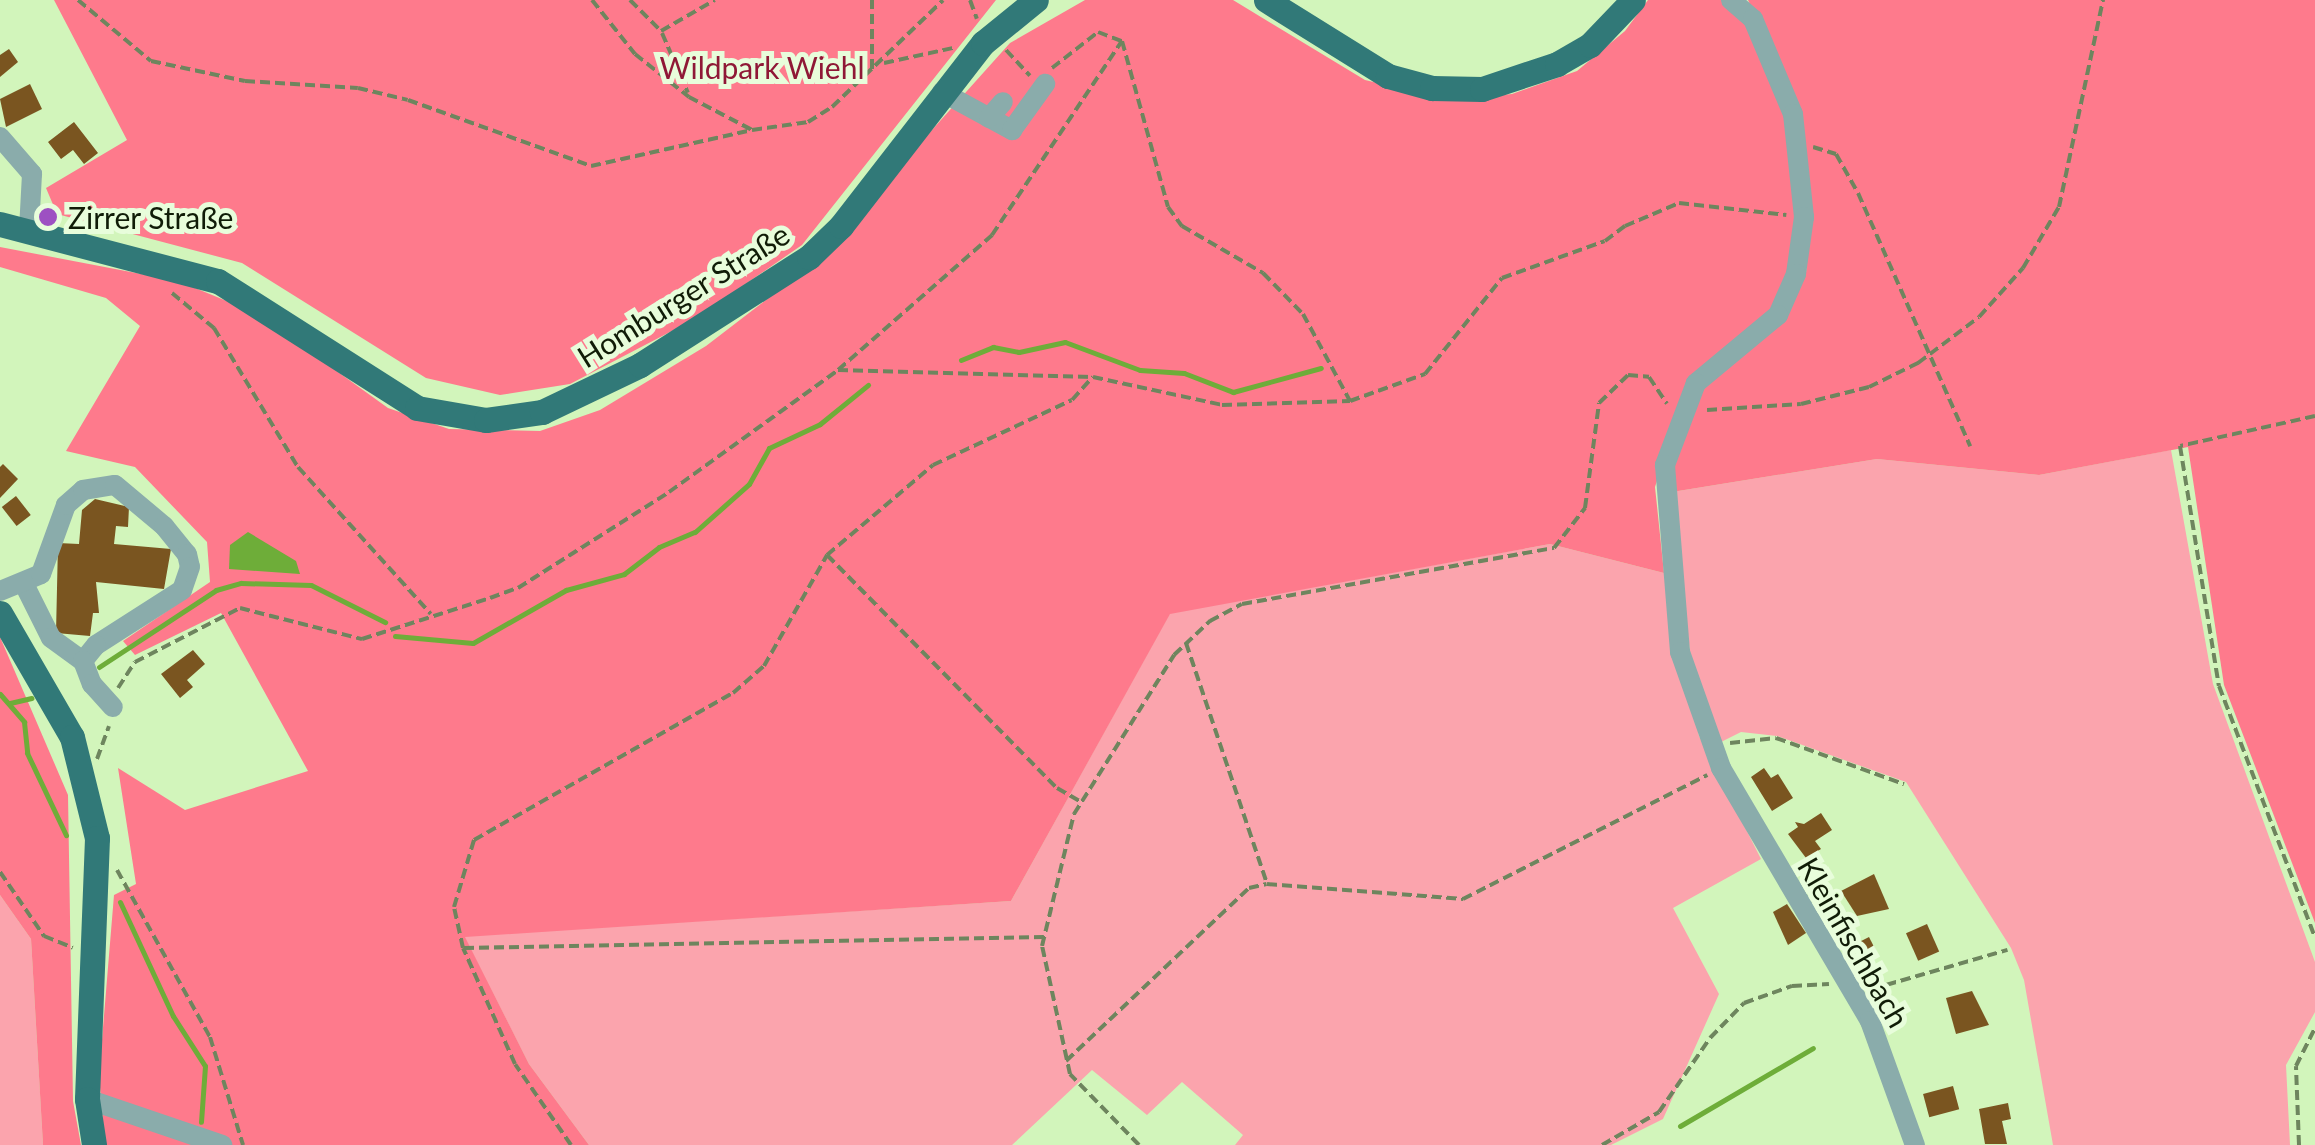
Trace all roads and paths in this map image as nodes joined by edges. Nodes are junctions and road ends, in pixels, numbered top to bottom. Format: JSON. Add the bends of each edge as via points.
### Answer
{"nodes":[{"id":1,"x":78,"y":0,"type":"edge"},
{"id":2,"x":592,"y":0,"type":"edge"},
{"id":3,"x":630,"y":0,"type":"edge"},
{"id":4,"x":715,"y":0,"type":"edge"},
{"id":5,"x":872,"y":0,"type":"edge"},
{"id":6,"x":943,"y":0,"type":"edge"},
{"id":7,"x":970,"y":0,"type":"edge"},
{"id":8,"x":1036,"y":0,"type":"edge"},
{"id":9,"x":1266,"y":0,"type":"edge"},
{"id":10,"x":1633,"y":0,"type":"edge"},
{"id":11,"x":1731,"y":0,"type":"edge"},
{"id":12,"x":2102,"y":0,"type":"edge"},
{"id":13,"x":661,"y":31,"type":"junction"},
{"id":14,"x":989,"y":38,"type":"junction"},
{"id":15,"x":1122,"y":41,"type":"junction"},
{"id":16,"x":880,"y":64,"type":"junction"},
{"id":17,"x":872,"y":69,"type":"junction"},
{"id":18,"x":1036,"y":79,"type":"junction"},
{"id":19,"x":942,"y":92,"type":"junction"},
{"id":20,"x":690,"y":97,"type":"junction"},
{"id":21,"x":752,"y":130,"type":"junction"},
{"id":22,"x":0,"y":137,"type":"edge"},
{"id":23,"x":1800,"y":148,"type":"junction"},
{"id":24,"x":1804,"y":217,"type":"junction"},
{"id":25,"x":0,"y":224,"type":"edge"},
{"id":26,"x":29,"y":230,"type":"junction"},
{"id":27,"x":160,"y":283,"type":"dead end"},
{"id":28,"x":1930,"y":354,"type":"junction"},
{"id":29,"x":838,"y":370,"type":"junction"},
{"id":30,"x":1093,"y":377,"type":"junction"},
{"id":31,"x":1350,"y":401,"type":"junction"},
{"id":32,"x":1675,"y":412,"type":"junction"},
{"id":33,"x":2315,"y":416,"type":"edge"},
{"id":34,"x":1970,"y":446,"type":"dead end"},
{"id":35,"x":827,"y":554,"type":"junction"},
{"id":36,"x":24,"y":584,"type":"junction"},
{"id":37,"x":0,"y":591,"type":"edge"},
{"id":38,"x":0,"y":613,"type":"edge"},
{"id":39,"x":430,"y":614,"type":"junction"},
{"id":40,"x":1186,"y":643,"type":"junction"},
{"id":41,"x":83,"y":661,"type":"junction"},
{"id":42,"x":113,"y":707,"type":"junction"},
{"id":43,"x":1721,"y":768,"type":"junction"},
{"id":44,"x":86,"y":778,"type":"junction"},
{"id":45,"x":1904,"y":784,"type":"dead end"},
{"id":46,"x":1080,"y":802,"type":"junction"},
{"id":47,"x":97,"y":838,"type":"junction"},
{"id":48,"x":0,"y":872,"type":"edge"},
{"id":49,"x":1267,"y":884,"type":"junction"},
{"id":50,"x":1044,"y":938,"type":"junction"},
{"id":51,"x":2315,"y":938,"type":"edge"},
{"id":52,"x":462,"y":948,"type":"junction"},
{"id":53,"x":2007,"y":950,"type":"dead end"},
{"id":54,"x":91,"y":956,"type":"junction"},
{"id":55,"x":1849,"y":983,"type":"junction"},
{"id":56,"x":2315,"y":1028,"type":"edge"},
{"id":57,"x":1066,"y":1061,"type":"junction"},
{"id":58,"x":87,"y":1099,"type":"junction"},
{"id":59,"x":94,"y":1145,"type":"edge"},
{"id":60,"x":222,"y":1145,"type":"edge"},
{"id":61,"x":244,"y":1145,"type":"edge"},
{"id":62,"x":571,"y":1145,"type":"edge"},
{"id":63,"x":1139,"y":1145,"type":"edge"},
{"id":64,"x":1602,"y":1145,"type":"edge"},
{"id":65,"x":1915,"y":1145,"type":"edge"},
{"id":66,"x":2299,"y":1145,"type":"edge"}],
"edges":[{"from":1,"to":21,"type":"path","via":[[152,62],[245,81],[358,88],[591,166]]},
{"from":2,"to":20,"type":"path","via":[[635,54]]},
{"from":3,"to":13,"type":"path"},
{"from":4,"to":13,"type":"path"},
{"from":5,"to":17,"type":"path"},
{"from":6,"to":16,"type":"path"},
{"from":7,"to":14,"type":"path"},
{"from":8,"to":14,"type":"main road","name":"Homburger Straße"},
{"from":9,"to":10,"type":"main road","via":[[1388,76],[1432,88],[1482,89],[1557,64],[1590,45]]},
{"from":11,"to":23,"type":"street","name":"Kleinfischbach","via":[[1752,19],[1778,70]]},
{"from":12,"to":28,"type":"path","via":[[2059,208],[2023,268],[1979,317]]},
{"from":13,"to":20,"type":"path"},
{"from":14,"to":16,"type":"path"},
{"from":14,"to":18,"type":"path"},
{"from":14,"to":19,"type":"main road","name":"Homburger Straße"},
{"from":15,"to":18,"type":"path","via":[[1098,32]]},
{"from":15,"to":29,"type":"path","via":[[992,235]]},
{"from":15,"to":31,"type":"path","via":[[1168,207],[1182,226],[1263,273],[1303,314]]},
{"from":16,"to":17,"type":"path"},
{"from":17,"to":21,"type":"path","via":[[808,122]]},
{"from":18,"to":19,"type":"street","via":[[1012,130],[996,110]]},
{"from":19,"to":26,"type":"main road","name":"Homburger Straße","via":[[841,226],[809,257],[640,366],[574,402],[518,416],[474,419],[416,408],[218,281]]},
{"from":20,"to":21,"type":"path"},
{"from":22,"to":26,"type":"street","via":[[32,174]]},
{"from":23,"to":24,"type":"street","name":"Kleinfischbach"},
{"from":23,"to":28,"type":"path","via":[[1836,154]]},
{"from":24,"to":31,"type":"path","via":[[1680,203],[1606,241],[1502,278],[1425,374]]},
{"from":24,"to":32,"type":"street","name":"Kleinfischbach","via":[[1796,274],[1778,315],[1696,383]]},
{"from":25,"to":26,"type":"main road","name":"Homburger Straße"},
{"from":27,"to":39,"type":"path","via":[[214,328],[298,467]]},
{"from":28,"to":32,"type":"path","via":[[1870,387],[1801,404]]},
{"from":28,"to":34,"type":"path"},
{"from":29,"to":30,"type":"path"},
{"from":29,"to":39,"type":"path","via":[[668,492],[518,588]]},
{"from":30,"to":31,"type":"path","via":[[1222,406]]},
{"from":30,"to":35,"type":"path","via":[[1072,400],[933,465]]},
{"from":32,"to":40,"type":"path","via":[[1649,376],[1628,375],[1598,403],[1585,508],[1554,548],[1242,604]]},
{"from":32,"to":43,"type":"street","name":"Kleinfischbach","via":[[1662,483],[1680,652]]},
{"from":33,"to":51,"type":"path","via":[[2180,446],[2219,686]]},
{"from":35,"to":46,"type":"path","via":[[1057,788]]},
{"from":35,"to":52,"type":"path","via":[[764,666],[733,693],[474,840],[454,907]]},
{"from":36,"to":37,"type":"street"},
{"from":36,"to":41,"type":"street","via":[[51,638]]},
{"from":36,"to":41,"type":"street","via":[[41,574],[66,505],[100,484],[131,497],[181,544],[190,567],[182,590],[96,645]]},
{"from":38,"to":44,"type":"main road","via":[[52,692]]},
{"from":39,"to":42,"type":"path","via":[[362,639],[240,608],[135,662]]},
{"from":40,"to":46,"type":"path"},
{"from":40,"to":49,"type":"path"},
{"from":41,"to":42,"type":"street","via":[[92,684]]},
{"from":42,"to":44,"type":"path","via":[[105,748]]},
{"from":43,"to":45,"type":"path","via":[[1743,738],[1776,738]]},
{"from":43,"to":49,"type":"path","via":[[1463,899]]},
{"from":43,"to":55,"type":"street","name":"Kleinfischbach"},
{"from":44,"to":47,"type":"main road"},
{"from":46,"to":50,"type":"path"},
{"from":47,"to":54,"type":"main road"},
{"from":47,"to":61,"type":"path","via":[[130,884],[210,1037]]},
{"from":48,"to":54,"type":"path","via":[[44,936]]},
{"from":49,"to":57,"type":"path","via":[[1249,888]]},
{"from":50,"to":52,"type":"path"},
{"from":50,"to":57,"type":"path"},
{"from":52,"to":62,"type":"path","via":[[523,1078]]},
{"from":53,"to":55,"type":"path","via":[[1866,990]]},
{"from":54,"to":58,"type":"main road"},
{"from":55,"to":64,"type":"path","via":[[1792,986],[1744,1003],[1710,1038],[1659,1112]]},
{"from":55,"to":65,"type":"street","name":"Kleinfischbach","via":[[1870,1020]]},
{"from":56,"to":66,"type":"path","via":[[2296,1066]]},
{"from":57,"to":63,"type":"path","via":[[1085,1092]]},
{"from":58,"to":59,"type":"main road"},
{"from":58,"to":60,"type":"street"}]}
